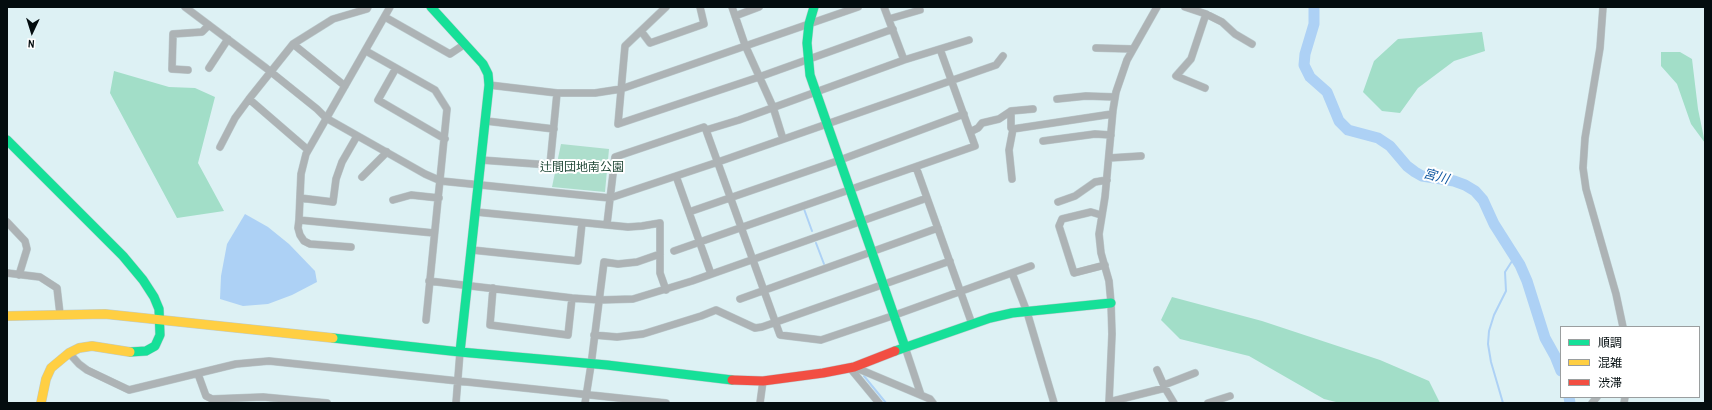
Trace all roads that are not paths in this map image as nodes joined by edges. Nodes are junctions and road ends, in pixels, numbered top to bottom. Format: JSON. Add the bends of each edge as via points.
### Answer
{"nodes":[{"id":1,"x":185,"y":7,"type":"edge"},
{"id":2,"x":368,"y":7,"type":"edge"},
{"id":3,"x":390,"y":7,"type":"edge"},
{"id":4,"x":431,"y":7,"type":"edge"},
{"id":5,"x":666,"y":7,"type":"edge"},
{"id":6,"x":700,"y":7,"type":"edge"},
{"id":7,"x":732,"y":7,"type":"edge"},
{"id":8,"x":759,"y":7,"type":"edge"},
{"id":9,"x":814,"y":7,"type":"edge"},
{"id":10,"x":858,"y":7,"type":"edge"},
{"id":11,"x":884,"y":7,"type":"edge"},
{"id":12,"x":1158,"y":7,"type":"edge"},
{"id":13,"x":1185,"y":7,"type":"edge"},
{"id":14,"x":1603,"y":7,"type":"edge"},
{"id":15,"x":920,"y":10,"type":"dead end"},
{"id":16,"x":1206,"y":14,"type":"junction"},
{"id":17,"x":735,"y":16,"type":"junction"},
{"id":18,"x":385,"y":17,"type":"junction"},
{"id":19,"x":889,"y":19,"type":"junction"},
{"id":20,"x":809,"y":24,"type":"junction"},
{"id":21,"x":209,"y":25,"type":"junction"},
{"id":22,"x":893,"y":29,"type":"junction"},
{"id":23,"x":640,"y":31,"type":"junction"},
{"id":24,"x":228,"y":40,"type":"junction"},
{"id":25,"x":969,"y":40,"type":"dead end"},
{"id":26,"x":293,"y":44,"type":"junction"},
{"id":27,"x":465,"y":44,"type":"junction"},
{"id":28,"x":1252,"y":44,"type":"dead end"},
{"id":29,"x":745,"y":45,"type":"junction"},
{"id":30,"x":1096,"y":48,"type":"dead end"},
{"id":31,"x":940,"y":49,"type":"junction"},
{"id":32,"x":1133,"y":49,"type":"junction"},
{"id":33,"x":366,"y":51,"type":"junction"},
{"id":34,"x":1003,"y":56,"type":"dead end"},
{"id":35,"x":808,"y":60,"type":"junction"},
{"id":36,"x":904,"y":60,"type":"junction"},
{"id":37,"x":210,"y":68,"type":"dead end"},
{"id":38,"x":396,"y":68,"type":"junction"},
{"id":39,"x":188,"y":70,"type":"dead end"},
{"id":40,"x":270,"y":71,"type":"junction"},
{"id":41,"x":759,"y":77,"type":"junction"},
{"id":42,"x":951,"y":79,"type":"junction"},
{"id":43,"x":489,"y":85,"type":"junction"},
{"id":44,"x":345,"y":86,"type":"junction"},
{"id":45,"x":621,"y":88,"type":"junction"},
{"id":46,"x":1205,"y":88,"type":"dead end"},
{"id":47,"x":816,"y":92,"type":"junction"},
{"id":48,"x":557,"y":93,"type":"junction"},
{"id":49,"x":1115,"y":96,"type":"junction"},
{"id":50,"x":1057,"y":98,"type":"dead end"},
{"id":51,"x":249,"y":100,"type":"junction"},
{"id":52,"x":773,"y":107,"type":"junction"},
{"id":53,"x":1033,"y":109,"type":"dead end"},
{"id":54,"x":1011,"y":111,"type":"junction"},
{"id":55,"x":964,"y":114,"type":"junction"},
{"id":56,"x":1112,"y":114,"type":"junction"},
{"id":57,"x":326,"y":118,"type":"junction"},
{"id":58,"x":486,"y":121,"type":"junction"},
{"id":59,"x":827,"y":123,"type":"junction"},
{"id":60,"x":554,"y":129,"type":"junction"},
{"id":61,"x":1013,"y":129,"type":"junction"},
{"id":62,"x":706,"y":130,"type":"junction"},
{"id":63,"x":970,"y":132,"type":"junction"},
{"id":64,"x":1111,"y":134,"type":"junction"},
{"id":65,"x":357,"y":136,"type":"junction"},
{"id":66,"x":444,"y":139,"type":"junction"},
{"id":67,"x":783,"y":139,"type":"junction"},
{"id":68,"x":7,"y":140,"type":"edge"},
{"id":69,"x":1043,"y":141,"type":"dead end"},
{"id":70,"x":220,"y":147,"type":"dead end"},
{"id":71,"x":308,"y":150,"type":"junction"},
{"id":72,"x":387,"y":152,"type":"junction"},
{"id":73,"x":1142,"y":156,"type":"dead end"},
{"id":74,"x":1109,"y":158,"type":"junction"},
{"id":75,"x":481,"y":160,"type":"junction"},
{"id":76,"x":840,"y":160,"type":"junction"},
{"id":77,"x":718,"y":162,"type":"junction"},
{"id":78,"x":916,"y":167,"type":"junction"},
{"id":79,"x":676,"y":176,"type":"junction"},
{"id":80,"x":362,"y":177,"type":"dead end"},
{"id":81,"x":1012,"y":179,"type":"dead end"},
{"id":82,"x":1107,"y":180,"type":"junction"},
{"id":83,"x":441,"y":181,"type":"junction"},
{"id":84,"x":479,"y":186,"type":"junction"},
{"id":85,"x":851,"y":190,"type":"junction"},
{"id":86,"x":730,"y":197,"type":"junction"},
{"id":87,"x":300,"y":198,"type":"junction"},
{"id":88,"x":439,"y":198,"type":"junction"},
{"id":89,"x":610,"y":198,"type":"junction"},
{"id":90,"x":927,"y":198,"type":"junction"},
{"id":91,"x":393,"y":200,"type":"dead end"},
{"id":92,"x":1058,"y":202,"type":"dead end"},
{"id":93,"x":476,"y":212,"type":"junction"},
{"id":94,"x":689,"y":212,"type":"junction"},
{"id":95,"x":1101,"y":215,"type":"junction"},
{"id":96,"x":299,"y":220,"type":"junction"},
{"id":97,"x":862,"y":221,"type":"junction"},
{"id":98,"x":7,"y":222,"type":"edge"},
{"id":99,"x":582,"y":223,"type":"junction"},
{"id":100,"x":607,"y":224,"type":"junction"},
{"id":101,"x":741,"y":228,"type":"junction"},
{"id":102,"x":938,"y":228,"type":"junction"},
{"id":103,"x":434,"y":233,"type":"junction"},
{"id":104,"x":700,"y":242,"type":"junction"},
{"id":105,"x":351,"y":247,"type":"dead end"},
{"id":106,"x":472,"y":250,"type":"junction"},
{"id":107,"x":674,"y":251,"type":"dead end"},
{"id":108,"x":872,"y":252,"type":"junction"},
{"id":109,"x":660,"y":254,"type":"junction"},
{"id":110,"x":752,"y":259,"type":"junction"},
{"id":111,"x":950,"y":261,"type":"junction"},
{"id":112,"x":1105,"y":265,"type":"junction"},
{"id":113,"x":1031,"y":266,"type":"dead end"},
{"id":114,"x":7,"y":273,"type":"edge"},
{"id":115,"x":1012,"y":273,"type":"junction"},
{"id":116,"x":711,"y":274,"type":"junction"},
{"id":117,"x":20,"y":275,"type":"junction"},
{"id":118,"x":429,"y":281,"type":"junction"},
{"id":119,"x":884,"y":285,"type":"junction"},
{"id":120,"x":468,"y":286,"type":"junction"},
{"id":121,"x":493,"y":288,"type":"junction"},
{"id":122,"x":666,"y":290,"type":"junction"},
{"id":123,"x":763,"y":291,"type":"junction"},
{"id":124,"x":961,"y":292,"type":"junction"},
{"id":125,"x":572,"y":298,"type":"junction"},
{"id":126,"x":740,"y":299,"type":"dead end"},
{"id":127,"x":599,"y":300,"type":"junction"},
{"id":128,"x":1111,"y":303,"type":"junction"},
{"id":129,"x":1027,"y":312,"type":"junction"},
{"id":130,"x":60,"y":314,"type":"junction"},
{"id":131,"x":895,"y":315,"type":"junction"},
{"id":132,"x":7,"y":316,"type":"edge"},
{"id":133,"x":160,"y":319,"type":"junction"},
{"id":134,"x":426,"y":320,"type":"dead end"},
{"id":135,"x":775,"y":323,"type":"junction"},
{"id":136,"x":972,"y":324,"type":"junction"},
{"id":137,"x":1623,"y":326,"type":"edge"},
{"id":138,"x":594,"y":335,"type":"junction"},
{"id":139,"x":906,"y":347,"type":"junction"},
{"id":140,"x":460,"y":352,"type":"junction"},
{"id":141,"x":69,"y":353,"type":"junction"},
{"id":142,"x":591,"y":365,"type":"junction"},
{"id":143,"x":852,"y":367,"type":"junction"},
{"id":144,"x":1157,"y":370,"type":"dead end"},
{"id":145,"x":1195,"y":373,"type":"dead end"},
{"id":146,"x":198,"y":374,"type":"junction"},
{"id":147,"x":763,"y":380,"type":"junction"},
{"id":148,"x":457,"y":381,"type":"junction"},
{"id":149,"x":1164,"y":387,"type":"junction"},
{"id":150,"x":586,"y":394,"type":"junction"},
{"id":151,"x":921,"y":395,"type":"junction"},
{"id":152,"x":1230,"y":396,"type":"dead end"},
{"id":153,"x":278,"y":400,"type":"edge"},
{"id":154,"x":41,"y":403,"type":"edge"},
{"id":155,"x":327,"y":403,"type":"edge"},
{"id":156,"x":456,"y":403,"type":"edge"},
{"id":157,"x":585,"y":403,"type":"edge"},
{"id":158,"x":666,"y":403,"type":"edge"},
{"id":159,"x":760,"y":403,"type":"edge"},
{"id":160,"x":879,"y":403,"type":"edge"},
{"id":161,"x":933,"y":403,"type":"edge"},
{"id":162,"x":1054,"y":403,"type":"edge"},
{"id":163,"x":1109,"y":403,"type":"edge"},
{"id":164,"x":1174,"y":403,"type":"edge"},
{"id":165,"x":1208,"y":403,"type":"edge"}],
"edges":[{"from":1,"to":21,"type":"street"},
{"from":2,"to":26,"type":"street","via":[[333,19]]},
{"from":3,"to":18,"type":"street"},
{"from":4,"to":27,"type":"street"},
{"from":5,"to":23,"type":"street"},
{"from":6,"to":23,"type":"street","via":[[704,24],[650,43]]},
{"from":7,"to":17,"type":"street"},
{"from":8,"to":17,"type":"street"},
{"from":9,"to":20,"type":"street"},
{"from":10,"to":20,"type":"street"},
{"from":11,"to":19,"type":"street"},
{"from":12,"to":32,"type":"street"},
{"from":13,"to":16,"type":"street"},
{"from":14,"to":137,"type":"street","via":[[1600,48],[1585,138],[1583,168],[1586,190]]},
{"from":15,"to":19,"type":"street"},
{"from":16,"to":28,"type":"street","via":[[1222,22]]},
{"from":16,"to":46,"type":"street","via":[[1191,59],[1176,76]]},
{"from":17,"to":29,"type":"street"},
{"from":18,"to":27,"type":"street","via":[[450,54]]},
{"from":18,"to":33,"type":"street"},
{"from":19,"to":22,"type":"street"},
{"from":20,"to":29,"type":"street"},
{"from":20,"to":35,"type":"street"},
{"from":21,"to":24,"type":"street"},
{"from":21,"to":39,"type":"street","via":[[202,32],[174,34],[172,69]]},
{"from":22,"to":35,"type":"street"},
{"from":22,"to":36,"type":"street"},
{"from":23,"to":45,"type":"street","via":[[624,46]]},
{"from":24,"to":37,"type":"street"},
{"from":24,"to":40,"type":"street"},
{"from":25,"to":31,"type":"street"},
{"from":26,"to":40,"type":"street"},
{"from":26,"to":44,"type":"street"},
{"from":27,"to":43,"type":"street","via":[[483,64],[488,74]]},
{"from":29,"to":41,"type":"street"},
{"from":29,"to":45,"type":"street"},
{"from":30,"to":32,"type":"street"},
{"from":31,"to":36,"type":"street"},
{"from":31,"to":42,"type":"street"},
{"from":32,"to":49,"type":"street"},
{"from":33,"to":38,"type":"street"},
{"from":33,"to":44,"type":"street"},
{"from":34,"to":42,"type":"street","via":[[996,65]]},
{"from":35,"to":41,"type":"street"},
{"from":35,"to":47,"type":"street"},
{"from":36,"to":47,"type":"street"},
{"from":38,"to":66,"type":"street","via":[[435,90],[447,109]]},
{"from":38,"to":66,"type":"street","via":[[378,100]]},
{"from":40,"to":51,"type":"street"},
{"from":40,"to":57,"type":"street"},
{"from":41,"to":45,"type":"street","via":[[618,124]]},
{"from":41,"to":52,"type":"street"},
{"from":42,"to":55,"type":"street"},
{"from":42,"to":59,"type":"street"},
{"from":43,"to":48,"type":"street"},
{"from":43,"to":58,"type":"street"},
{"from":44,"to":57,"type":"street"},
{"from":45,"to":48,"type":"street","via":[[595,94]]},
{"from":47,"to":52,"type":"street"},
{"from":47,"to":59,"type":"street"},
{"from":48,"to":60,"type":"street"},
{"from":49,"to":50,"type":"street"},
{"from":49,"to":56,"type":"street"},
{"from":51,"to":70,"type":"street","via":[[235,118]]},
{"from":51,"to":71,"type":"street"},
{"from":52,"to":62,"type":"street"},
{"from":52,"to":67,"type":"street"},
{"from":53,"to":54,"type":"street"},
{"from":54,"to":61,"type":"street"},
{"from":54,"to":63,"type":"street","via":[[999,119],[982,123]]},
{"from":55,"to":63,"type":"street"},
{"from":55,"to":76,"type":"street"},
{"from":56,"to":61,"type":"street"},
{"from":56,"to":64,"type":"street"},
{"from":57,"to":65,"type":"street"},
{"from":57,"to":71,"type":"street"},
{"from":58,"to":60,"type":"street"},
{"from":58,"to":75,"type":"street"},
{"from":59,"to":67,"type":"street"},
{"from":59,"to":76,"type":"street"},
{"from":60,"to":75,"type":"street","via":[[550,165]]},
{"from":61,"to":81,"type":"street","via":[[1009,150]]},
{"from":62,"to":77,"type":"street"},
{"from":62,"to":89,"type":"street","via":[[704,126],[615,157]]},
{"from":63,"to":78,"type":"street","via":[[975,146]]},
{"from":64,"to":69,"type":"street"},
{"from":64,"to":74,"type":"street"},
{"from":65,"to":72,"type":"street"},
{"from":65,"to":87,"type":"street","via":[[342,162],[333,202]]},
{"from":66,"to":83,"type":"street"},
{"from":67,"to":77,"type":"street"},
{"from":68,"to":133,"type":"street","via":[[144,280],[154,297]]},
{"from":71,"to":87,"type":"street","via":[[301,174]]},
{"from":72,"to":80,"type":"street"},
{"from":72,"to":83,"type":"street"},
{"from":73,"to":74,"type":"street"},
{"from":74,"to":82,"type":"street"},
{"from":75,"to":84,"type":"street"},
{"from":76,"to":85,"type":"street"},
{"from":76,"to":86,"type":"street"},
{"from":77,"to":79,"type":"street"},
{"from":77,"to":86,"type":"street"},
{"from":78,"to":85,"type":"street"},
{"from":78,"to":90,"type":"street"},
{"from":79,"to":89,"type":"street"},
{"from":79,"to":94,"type":"street"},
{"from":82,"to":92,"type":"street","via":[[1095,182],[1075,196]]},
{"from":82,"to":95,"type":"street"},
{"from":83,"to":84,"type":"street"},
{"from":83,"to":88,"type":"street"},
{"from":84,"to":89,"type":"street"},
{"from":84,"to":93,"type":"street"},
{"from":85,"to":97,"type":"street"},
{"from":85,"to":101,"type":"street"},
{"from":86,"to":94,"type":"street"},
{"from":86,"to":101,"type":"street"},
{"from":87,"to":96,"type":"street"},
{"from":88,"to":91,"type":"street","via":[[411,195]]},
{"from":88,"to":103,"type":"street"},
{"from":89,"to":100,"type":"street"},
{"from":90,"to":97,"type":"street"},
{"from":90,"to":102,"type":"street"},
{"from":93,"to":99,"type":"street"},
{"from":93,"to":106,"type":"street"},
{"from":94,"to":104,"type":"street"},
{"from":95,"to":112,"type":"street","via":[[1099,234]]},
{"from":95,"to":112,"type":"street","via":[[1091,212],[1062,219],[1059,226],[1074,273]]},
{"from":96,"to":103,"type":"street"},
{"from":96,"to":105,"type":"street","via":[[298,228],[304,241],[310,244]]},
{"from":97,"to":108,"type":"street"},
{"from":97,"to":110,"type":"street"},
{"from":98,"to":117,"type":"street","via":[[25,241],[27,249]]},
{"from":99,"to":100,"type":"street"},
{"from":99,"to":106,"type":"street","via":[[578,261]]},
{"from":100,"to":109,"type":"street","via":[[635,226],[660,223]]},
{"from":101,"to":104,"type":"street"},
{"from":101,"to":110,"type":"street"},
{"from":102,"to":108,"type":"street"},
{"from":102,"to":111,"type":"street"},
{"from":103,"to":118,"type":"street"},
{"from":104,"to":107,"type":"street"},
{"from":104,"to":116,"type":"street"},
{"from":106,"to":120,"type":"street"},
{"from":108,"to":119,"type":"street"},
{"from":108,"to":123,"type":"street"},
{"from":109,"to":122,"type":"street","via":[[660,273]]},
{"from":109,"to":127,"type":"street","via":[[637,262],[604,262]]},
{"from":110,"to":116,"type":"street"},
{"from":110,"to":123,"type":"street"},
{"from":111,"to":119,"type":"street"},
{"from":111,"to":124,"type":"street"},
{"from":112,"to":128,"type":"street"},
{"from":113,"to":115,"type":"street"},
{"from":114,"to":117,"type":"street"},
{"from":115,"to":124,"type":"street"},
{"from":115,"to":129,"type":"street"},
{"from":116,"to":122,"type":"street"},
{"from":117,"to":130,"type":"street","via":[[40,276],[57,288]]},
{"from":118,"to":120,"type":"street"},
{"from":118,"to":134,"type":"street"},
{"from":119,"to":131,"type":"street"},
{"from":119,"to":135,"type":"street"},
{"from":120,"to":121,"type":"street"},
{"from":120,"to":140,"type":"street"},
{"from":121,"to":125,"type":"street"},
{"from":121,"to":125,"type":"street","via":[[490,325],[568,334]]},
{"from":122,"to":127,"type":"street","via":[[633,299]]},
{"from":123,"to":126,"type":"street"},
{"from":123,"to":135,"type":"street"},
{"from":124,"to":131,"type":"street"},
{"from":124,"to":136,"type":"street"},
{"from":125,"to":127,"type":"street"},
{"from":127,"to":138,"type":"street"},
{"from":128,"to":129,"type":"street"},
{"from":128,"to":163,"type":"street"},
{"from":129,"to":136,"type":"street","via":[[990,318]]},
{"from":129,"to":162,"type":"street"},
{"from":130,"to":132,"type":"street"},
{"from":130,"to":133,"type":"street","via":[[105,314]]},
{"from":131,"to":135,"type":"street","via":[[821,340],[780,335]]},
{"from":131,"to":139,"type":"street"},
{"from":133,"to":140,"type":"street"},
{"from":133,"to":141,"type":"street","via":[[160,335],[155,346],[146,351],[134,354],[92,346]]},
{"from":135,"to":138,"type":"street","via":[[755,328],[716,310],[643,334],[617,337]]},
{"from":136,"to":139,"type":"street"},
{"from":138,"to":142,"type":"street"},
{"from":139,"to":143,"type":"street"},
{"from":139,"to":151,"type":"street"},
{"from":140,"to":142,"type":"street"},
{"from":140,"to":148,"type":"street"},
{"from":141,"to":146,"type":"street","via":[[87,370],[129,390]]},
{"from":141,"to":154,"type":"street","via":[[52,368],[46,379]]},
{"from":142,"to":147,"type":"street","via":[[719,379]]},
{"from":142,"to":150,"type":"street"},
{"from":143,"to":147,"type":"street"},
{"from":143,"to":151,"type":"street"},
{"from":143,"to":160,"type":"street"},
{"from":144,"to":149,"type":"street"},
{"from":145,"to":149,"type":"street"},
{"from":146,"to":148,"type":"street","via":[[236,364],[268,361]]},
{"from":146,"to":153,"type":"street","via":[[208,398]]},
{"from":147,"to":159,"type":"street"},
{"from":148,"to":150,"type":"street"},
{"from":148,"to":156,"type":"street"},
{"from":149,"to":163,"type":"street"},
{"from":149,"to":164,"type":"street"},
{"from":150,"to":157,"type":"street"},
{"from":150,"to":158,"type":"street"},
{"from":151,"to":161,"type":"street"},
{"from":152,"to":165,"type":"street"},
{"from":153,"to":155,"type":"street"}]}
